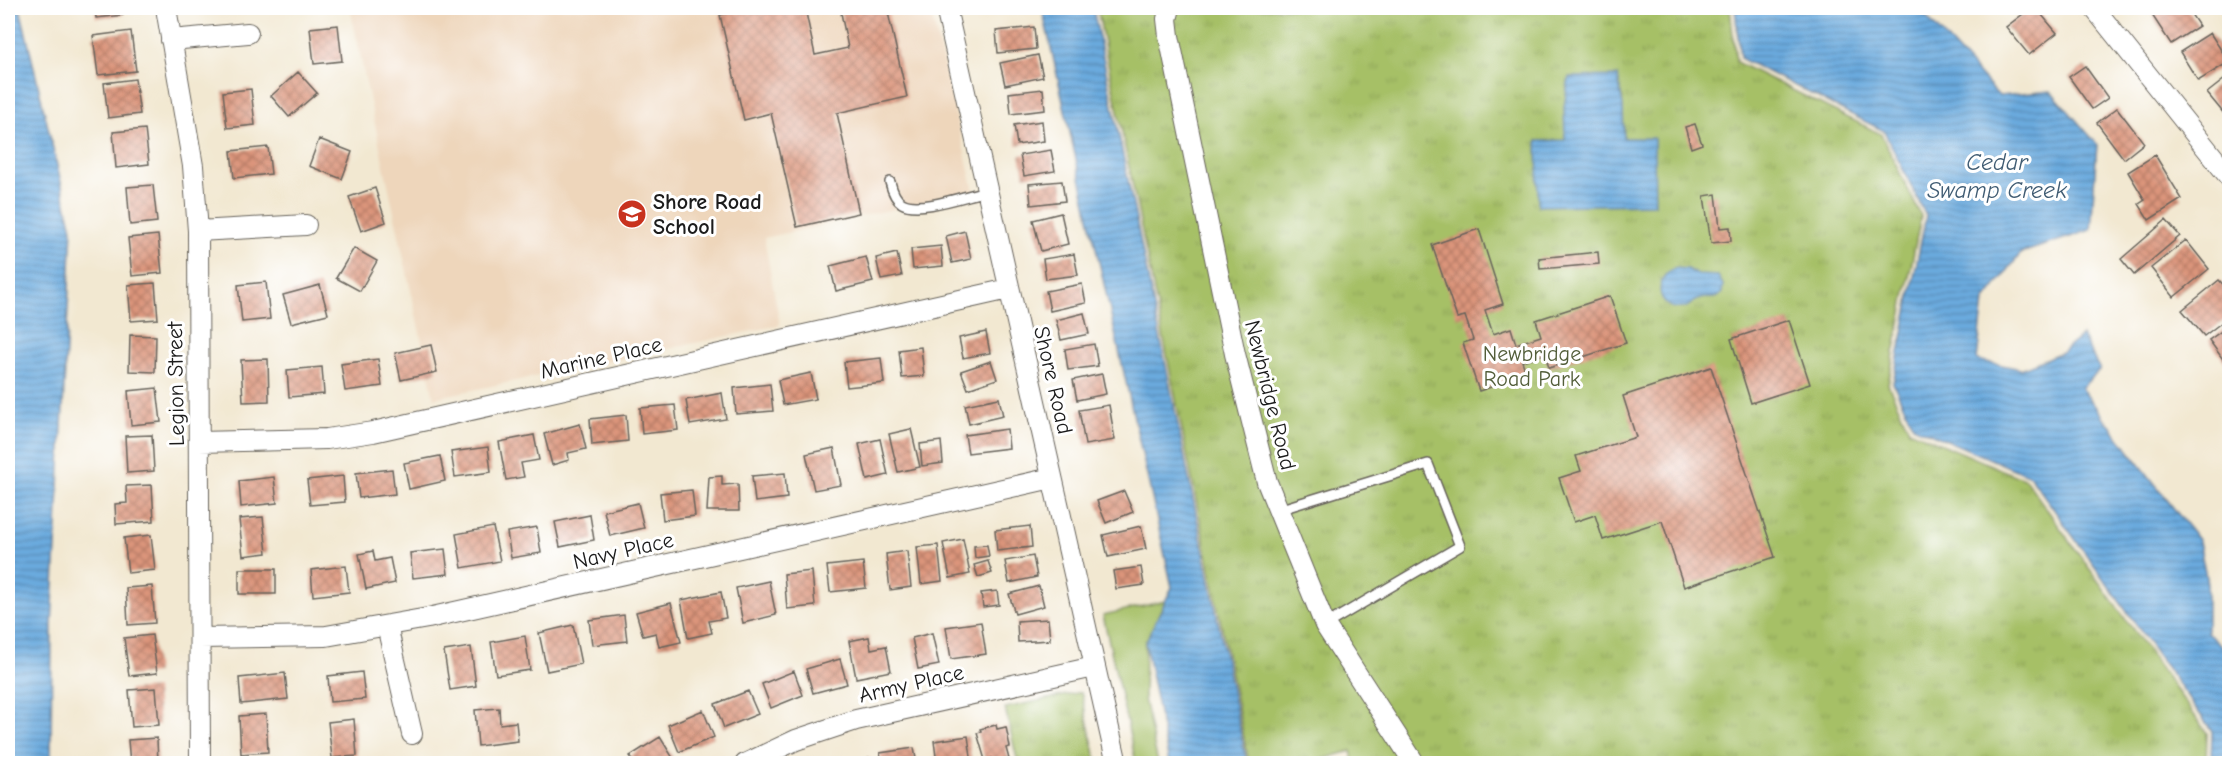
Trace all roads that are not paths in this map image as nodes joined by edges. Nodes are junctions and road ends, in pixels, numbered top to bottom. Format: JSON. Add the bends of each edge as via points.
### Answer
{"nodes":[{"id":1,"x":166,"y":8,"type":"edge"},
{"id":2,"x":946,"y":8,"type":"edge"},
{"id":3,"x":1170,"y":8,"type":"edge"},
{"id":4,"x":2094,"y":8,"type":"edge"},
{"id":5,"x":248,"y":33,"type":"dead end"},
{"id":6,"x":171,"y":40,"type":"junction"},
{"id":7,"x":2229,"y":178,"type":"edge"},
{"id":8,"x":890,"y":182,"type":"dead end"},
{"id":9,"x":987,"y":191,"type":"junction"},
{"id":10,"x":306,"y":225,"type":"dead end"},
{"id":11,"x":198,"y":231,"type":"junction"},
{"id":12,"x":1009,"y":289,"type":"junction"},
{"id":13,"x":199,"y":441,"type":"junction"},
{"id":14,"x":1052,"y":478,"type":"junction"},
{"id":15,"x":1278,"y":510,"type":"junction"},
{"id":16,"x":1325,"y":625,"type":"junction"},
{"id":17,"x":387,"y":626,"type":"junction"},
{"id":18,"x":200,"y":638,"type":"junction"},
{"id":19,"x":1094,"y":667,"type":"junction"},
{"id":20,"x":412,"y":734,"type":"dead end"},
{"id":21,"x":200,"y":764,"type":"edge"},
{"id":22,"x":745,"y":764,"type":"edge"},
{"id":23,"x":1117,"y":764,"type":"edge"},
{"id":24,"x":1415,"y":764,"type":"edge"}],
"edges":[{"from":1,"to":6,"type":"street","name":"Legion Street"},
{"from":2,"to":9,"type":"street","name":"Shore Road"},
{"from":3,"to":15,"type":"street","name":"Newbridge Road","via":[[1169,36],[1235,354],[1267,482]]},
{"from":4,"to":7,"type":"street"},
{"from":5,"to":6,"type":"street"},
{"from":6,"to":11,"type":"street","name":"Legion Street","via":[[193,166]]},
{"from":8,"to":9,"type":"lane","via":[[901,202],[914,207]]},
{"from":9,"to":12,"type":"street","name":"Shore Road"},
{"from":10,"to":11,"type":"street"},
{"from":11,"to":13,"type":"street","name":"Legion Street"},
{"from":12,"to":13,"type":"street","name":"Marine Place","via":[[372,432],[327,439]]},
{"from":12,"to":14,"type":"street","name":"Shore Road"},
{"from":13,"to":18,"type":"street","name":"Legion Street"},
{"from":14,"to":17,"type":"street","name":"Navy Place"},
{"from":14,"to":19,"type":"street","name":"Shore Road"},
{"from":15,"to":16,"type":"street","name":"Newbridge Road"},
{"from":15,"to":16,"type":"lane","via":[[1428,464],[1460,546]]},
{"from":16,"to":24,"type":"street","name":"Newbridge Road"},
{"from":17,"to":18,"type":"street","name":"Navy Place","via":[[326,636]]},
{"from":17,"to":20,"type":"street"},
{"from":18,"to":21,"type":"street","name":"Legion Street"},
{"from":19,"to":22,"type":"street","name":"Army Place","via":[[856,720],[796,740]]},
{"from":19,"to":23,"type":"street","name":"Shore Road"}]}
